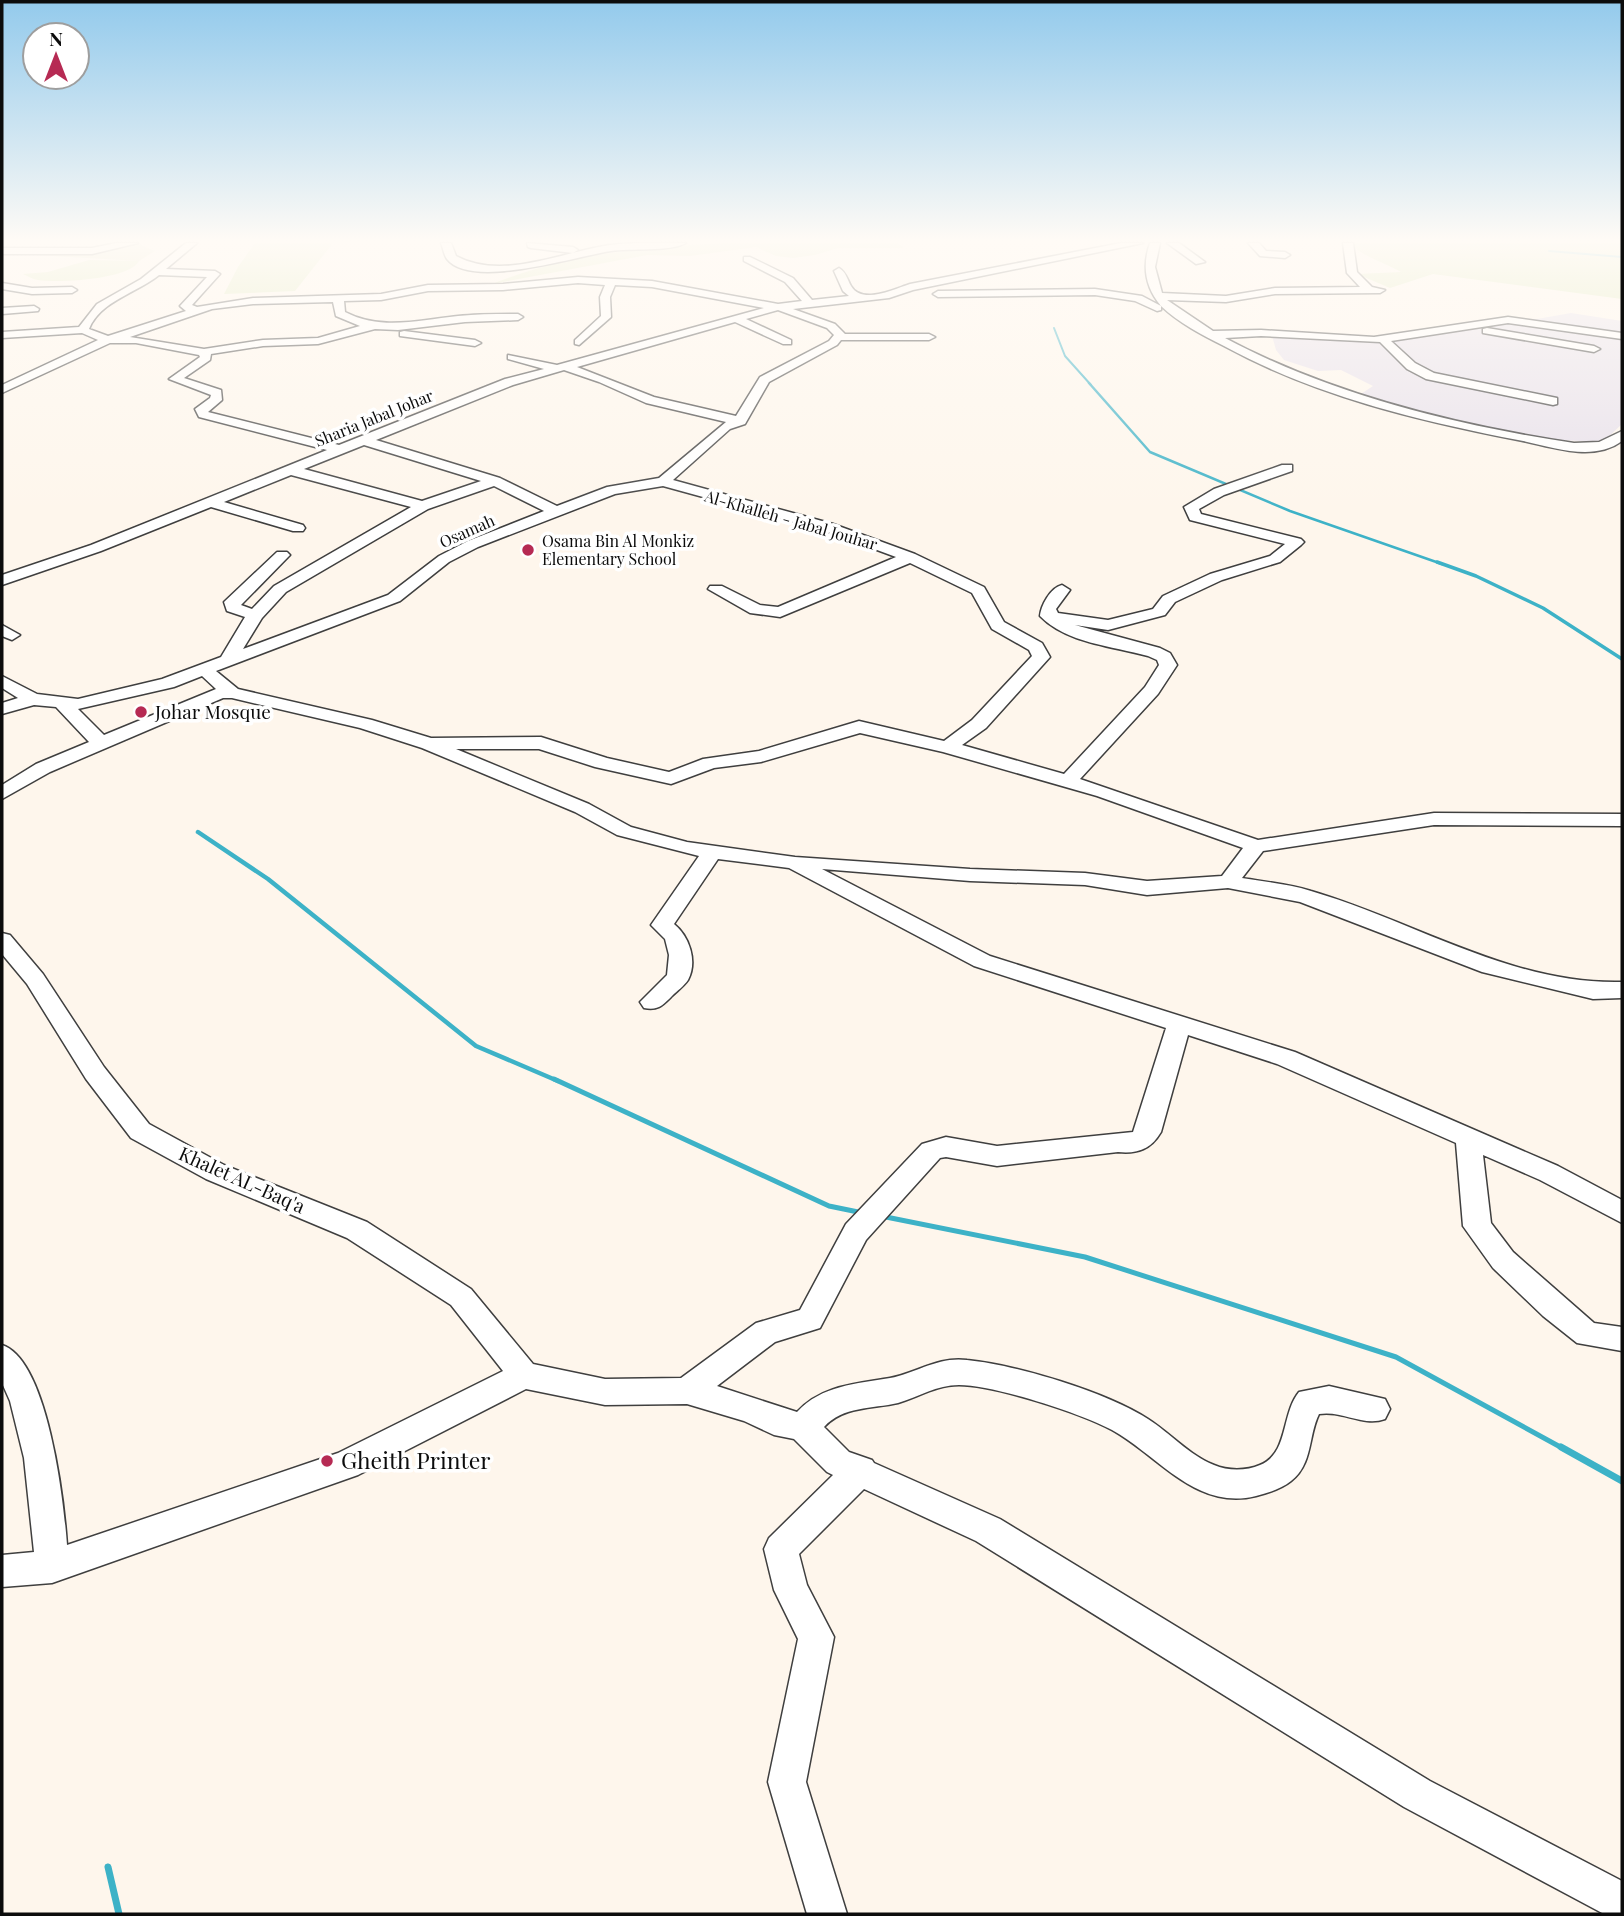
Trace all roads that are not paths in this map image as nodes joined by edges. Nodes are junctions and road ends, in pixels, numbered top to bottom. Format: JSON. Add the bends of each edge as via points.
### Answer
{"nodes":[{"id":1,"x":44,"y":332,"type":"edge"},
{"id":2,"x":89,"y":332,"type":"edge"},
{"id":3,"x":130,"y":332,"type":"edge"},
{"id":4,"x":351,"y":332,"type":"edge"},
{"id":5,"x":398,"y":332,"type":"edge"},
{"id":6,"x":589,"y":332,"type":"edge"},
{"id":7,"x":692,"y":332,"type":"edge"},
{"id":8,"x":766,"y":332,"type":"edge"},
{"id":9,"x":838,"y":332,"type":"edge"},
{"id":10,"x":1206,"y":332,"type":"edge"},
{"id":11,"x":1422,"y":332,"type":"edge"},
{"id":12,"x":1497,"y":332,"type":"edge"},
{"id":13,"x":1598,"y":332,"type":"edge"},
{"id":14,"x":2,"y":335,"type":"edge"},
{"id":15,"x":1210,"y":335,"type":"junction"},
{"id":16,"x":1622,"y":336,"type":"edge"},
{"id":17,"x":840,"y":337,"type":"junction"},
{"id":18,"x":929,"y":337,"type":"dead end"},
{"id":19,"x":1383,"y":339,"type":"junction"},
{"id":20,"x":108,"y":340,"type":"junction"},
{"id":21,"x":579,"y":342,"type":"dead end"},
{"id":22,"x":787,"y":342,"type":"dead end"},
{"id":23,"x":475,"y":343,"type":"dead end"},
{"id":24,"x":1594,"y":349,"type":"dead end"},
{"id":25,"x":204,"y":352,"type":"junction"},
{"id":26,"x":512,"y":357,"type":"dead end"},
{"id":27,"x":560,"y":367,"type":"junction"},
{"id":28,"x":2,"y":389,"type":"edge"},
{"id":29,"x":1553,"y":401,"type":"dead end"},
{"id":30,"x":740,"y":421,"type":"junction"},
{"id":31,"x":1622,"y":435,"type":"edge"},
{"id":32,"x":362,"y":440,"type":"junction"},
{"id":33,"x":341,"y":450,"type":"junction"},
{"id":34,"x":1287,"y":468,"type":"dead end"},
{"id":35,"x":290,"y":470,"type":"junction"},
{"id":36,"x":495,"y":481,"type":"junction"},
{"id":37,"x":663,"y":482,"type":"junction"},
{"id":38,"x":210,"y":502,"type":"junction"},
{"id":39,"x":423,"y":506,"type":"junction"},
{"id":40,"x":569,"y":508,"type":"junction"},
{"id":41,"x":298,"y":528,"type":"dead end"},
{"id":42,"x":282,"y":555,"type":"dead end"},
{"id":43,"x":910,"y":557,"type":"junction"},
{"id":44,"x":2,"y":580,"type":"edge"},
{"id":45,"x":716,"y":589,"type":"dead end"},
{"id":46,"x":1062,"y":590,"type":"dead end"},
{"id":47,"x":255,"y":615,"type":"junction"},
{"id":48,"x":1048,"y":616,"type":"junction"},
{"id":49,"x":226,"y":663,"type":"junction"},
{"id":50,"x":205,"y":670,"type":"junction"},
{"id":51,"x":2,"y":681,"type":"edge"},
{"id":52,"x":232,"y":693,"type":"junction"},
{"id":53,"x":33,"y":699,"type":"junction"},
{"id":54,"x":63,"y":704,"type":"junction"},
{"id":55,"x":2,"y":709,"type":"edge"},
{"id":56,"x":102,"y":744,"type":"junction"},
{"id":57,"x":429,"y":744,"type":"junction"},
{"id":58,"x":947,"y":747,"type":"junction"},
{"id":59,"x":1068,"y":781,"type":"junction"},
{"id":60,"x":2,"y":793,"type":"edge"},
{"id":61,"x":1622,"y":820,"type":"edge"},
{"id":62,"x":1256,"y":846,"type":"junction"},
{"id":63,"x":712,"y":852,"type":"junction"},
{"id":64,"x":794,"y":863,"type":"junction"},
{"id":65,"x":1228,"y":882,"type":"junction"},
{"id":66,"x":2,"y":940,"type":"edge"},
{"id":67,"x":1622,"y":990,"type":"edge"},
{"id":68,"x":652,"y":1002,"type":"dead end"},
{"id":69,"x":1179,"y":1025,"type":"junction"},
{"id":70,"x":1468,"y":1137,"type":"junction"},
{"id":71,"x":1622,"y":1212,"type":"edge"},
{"id":72,"x":1622,"y":1339,"type":"edge"},
{"id":73,"x":2,"y":1358,"type":"edge"},
{"id":74,"x":524,"y":1375,"type":"junction"},
{"id":75,"x":687,"y":1391,"type":"junction"},
{"id":76,"x":1374,"y":1409,"type":"dead end"},
{"id":77,"x":803,"y":1427,"type":"junction"},
{"id":78,"x":861,"y":1470,"type":"junction"},
{"id":79,"x":52,"y":1567,"type":"junction"},
{"id":80,"x":2,"y":1571,"type":"edge"},
{"id":81,"x":1622,"y":1902,"type":"edge"},
{"id":82,"x":827,"y":1914,"type":"edge"}],
"edges":[{"from":1,"to":14,"type":"street"},
{"from":2,"to":20,"type":"street"},
{"from":3,"to":20,"type":"street"},
{"from":4,"to":25,"type":"street","via":[[318,341],[263,342]]},
{"from":5,"to":23,"type":"street"},
{"from":6,"to":21,"type":"street"},
{"from":7,"to":27,"type":"street","name":"Sharia Jabal Johar"},
{"from":8,"to":22,"type":"street"},
{"from":9,"to":17,"type":"street"},
{"from":10,"to":15,"type":"street"},
{"from":11,"to":19,"type":"street"},
{"from":12,"to":24,"type":"street"},
{"from":13,"to":16,"type":"street"},
{"from":15,"to":19,"type":"street"},
{"from":15,"to":31,"type":"street","via":[[1313,382],[1431,418],[1581,446],[1611,444]]},
{"from":17,"to":18,"type":"street"},
{"from":17,"to":30,"type":"street","via":[[764,380]]},
{"from":19,"to":29,"type":"street","via":[[1411,366],[1430,376]]},
{"from":20,"to":25,"type":"street"},
{"from":20,"to":28,"type":"street"},
{"from":25,"to":33,"type":"street","via":[[206,358],[176,378],[217,393],[216,400],[201,409],[203,414]]},
{"from":26,"to":27,"type":"street"},
{"from":27,"to":30,"type":"street","via":[[603,379],[650,400]]},
{"from":27,"to":32,"type":"street","name":"Sharia Jabal Johar","via":[[509,382]]},
{"from":30,"to":37,"type":"street","via":[[725,426]]},
{"from":32,"to":33,"type":"street","name":"Sharia Jabal Johar"},
{"from":32,"to":36,"type":"street"},
{"from":33,"to":35,"type":"street","name":"Sharia Jabal Johar"},
{"from":34,"to":48,"type":"street","via":[[1191,507],[1195,517],[1296,542],[1275,559],[1216,577],[1169,599],[1158,612],[1108,625]]},
{"from":35,"to":38,"type":"street","name":"Sharia Jabal Johar"},
{"from":35,"to":39,"type":"street"},
{"from":36,"to":39,"type":"street"},
{"from":36,"to":40,"type":"street","via":[[557,512]]},
{"from":37,"to":40,"type":"street","name":"Osamah","via":[[612,490]]},
{"from":37,"to":43,"type":"street","name":"Al-Khalleh - Jabal Jouhar","via":[[828,527]]},
{"from":38,"to":41,"type":"street"},
{"from":38,"to":44,"type":"street","name":"Sharia Jabal Johar"},
{"from":39,"to":47,"type":"street","via":[[281,589]]},
{"from":40,"to":49,"type":"street","name":"Osamah","via":[[453,553],[394,598]]},
{"from":42,"to":47,"type":"street","via":[[232,602],[233,608]]},
{"from":43,"to":45,"type":"street","via":[[780,612],[756,610]]},
{"from":43,"to":58,"type":"street","name":"Al-Khalleh - Jabal Jouhar","via":[[978,590],[998,625],[1041,654],[1039,662],[979,724]]},
{"from":46,"to":48,"type":"street"},
{"from":47,"to":49,"type":"street"},
{"from":48,"to":59,"type":"street","via":[[1071,630],[1154,652],[1168,665],[1152,690]]},
{"from":49,"to":50,"type":"street","name":"Osamah"},
{"from":50,"to":52,"type":"street"},
{"from":50,"to":54,"type":"street","name":"Osamah","via":[[168,683]]},
{"from":51,"to":53,"type":"street"},
{"from":52,"to":56,"type":"street","via":[[220,693]]},
{"from":52,"to":57,"type":"street"},
{"from":53,"to":54,"type":"street","name":"Osamah"},
{"from":53,"to":55,"type":"street","name":"Osamah"},
{"from":54,"to":56,"type":"street"},
{"from":56,"to":60,"type":"street","via":[[43,768]]},
{"from":57,"to":58,"type":"street","via":[[541,743],[664,778],[859,727]]},
{"from":57,"to":63,"type":"street","via":[[583,807],[624,831]]},
{"from":58,"to":59,"type":"street"},
{"from":59,"to":62,"type":"street"},
{"from":61,"to":62,"type":"street","via":[[1434,819]]},
{"from":62,"to":65,"type":"street"},
{"from":63,"to":64,"type":"street"},
{"from":63,"to":68,"type":"street","via":[[662,925],[675,936],[680,956],[678,977]]},
{"from":64,"to":65,"type":"street","via":[[1085,878],[1147,888]]},
{"from":64,"to":69,"type":"street","via":[[982,961]]},
{"from":65,"to":67,"type":"street","via":[[1306,896],[1490,967],[1593,991]]},
{"from":66,"to":74,"type":"street","name":"Khalet AL-Baq'a","via":[[35,979],[95,1073],[140,1130],[215,1172],[358,1230],[461,1297]]},
{"from":69,"to":70,"type":"street","via":[[1286,1058]]},
{"from":69,"to":75,"type":"street","via":[[1143,1139],[997,1156],[946,1147],[931,1151],[856,1232],[810,1320],[766,1332]]},
{"from":70,"to":71,"type":"street"},
{"from":70,"to":72,"type":"street","via":[[1477,1226],[1503,1260],[1587,1334]]},
{"from":73,"to":79,"type":"street","via":[[27,1410],[48,1501]]},
{"from":74,"to":75,"type":"street","via":[[605,1392]]},
{"from":74,"to":79,"type":"street","via":[[347,1465]]},
{"from":75,"to":77,"type":"street"},
{"from":76,"to":77,"type":"street","via":[[1329,1399],[1310,1402],[1303,1412],[1299,1442],[1285,1465],[1267,1478],[1241,1484],[1198,1475],[1137,1429],[1071,1399],[964,1372],[937,1374],[900,1388],[824,1405]]},
{"from":77,"to":78,"type":"street","via":[[838,1462]]},
{"from":78,"to":81,"type":"street","via":[[988,1530],[1416,1794]]},
{"from":78,"to":82,"type":"street","via":[[781,1549],[790,1590],[816,1637],[787,1782]]},
{"from":79,"to":80,"type":"street"}]}
